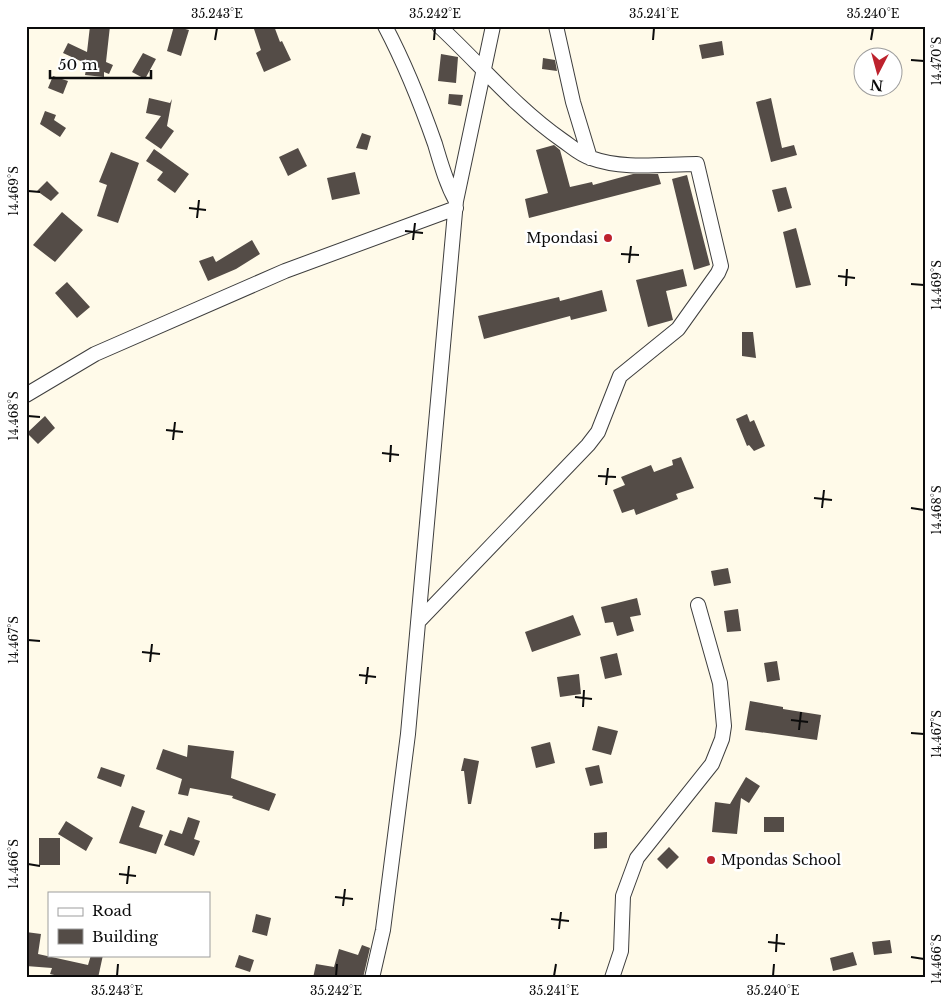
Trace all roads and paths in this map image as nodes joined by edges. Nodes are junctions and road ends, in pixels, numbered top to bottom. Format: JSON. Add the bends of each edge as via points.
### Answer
{"nodes":[{"id":1,"x":385,"y":26,"type":"edge"},
{"id":2,"x":439,"y":26,"type":"edge"},
{"id":3,"x":493,"y":26,"type":"edge"},
{"id":4,"x":556,"y":26,"type":"edge"},
{"id":5,"x":484,"y":68,"type":"junction"},
{"id":6,"x":590,"y":158,"type":"junction"},
{"id":7,"x":456,"y":205,"type":"junction"},
{"id":8,"x":26,"y":396,"type":"edge"},
{"id":9,"x":698,"y":605,"type":"dead end"},
{"id":10,"x":418,"y":622,"type":"junction"},
{"id":11,"x":372,"y":978,"type":"edge"},
{"id":12,"x":612,"y":978,"type":"edge"}],
"edges":[{"from":1,"to":7,"type":"street","via":[[400,55]]},
{"from":2,"to":5,"type":"street"},
{"from":3,"to":5,"type":"street"},
{"from":4,"to":6,"type":"street"},
{"from":5,"to":6,"type":"street","via":[[535,121]]},
{"from":5,"to":7,"type":"street"},
{"from":6,"to":10,"type":"street","via":[[632,165],[697,164],[721,266],[678,329],[620,376],[598,432],[588,445]]},
{"from":7,"to":8,"type":"street","via":[[276,275],[95,354]]},
{"from":7,"to":10,"type":"street"},
{"from":9,"to":12,"type":"street","via":[[720,683],[722,739],[712,764],[637,858],[623,896],[621,952]]},
{"from":10,"to":11,"type":"street","via":[[408,734],[383,930]]}]}
